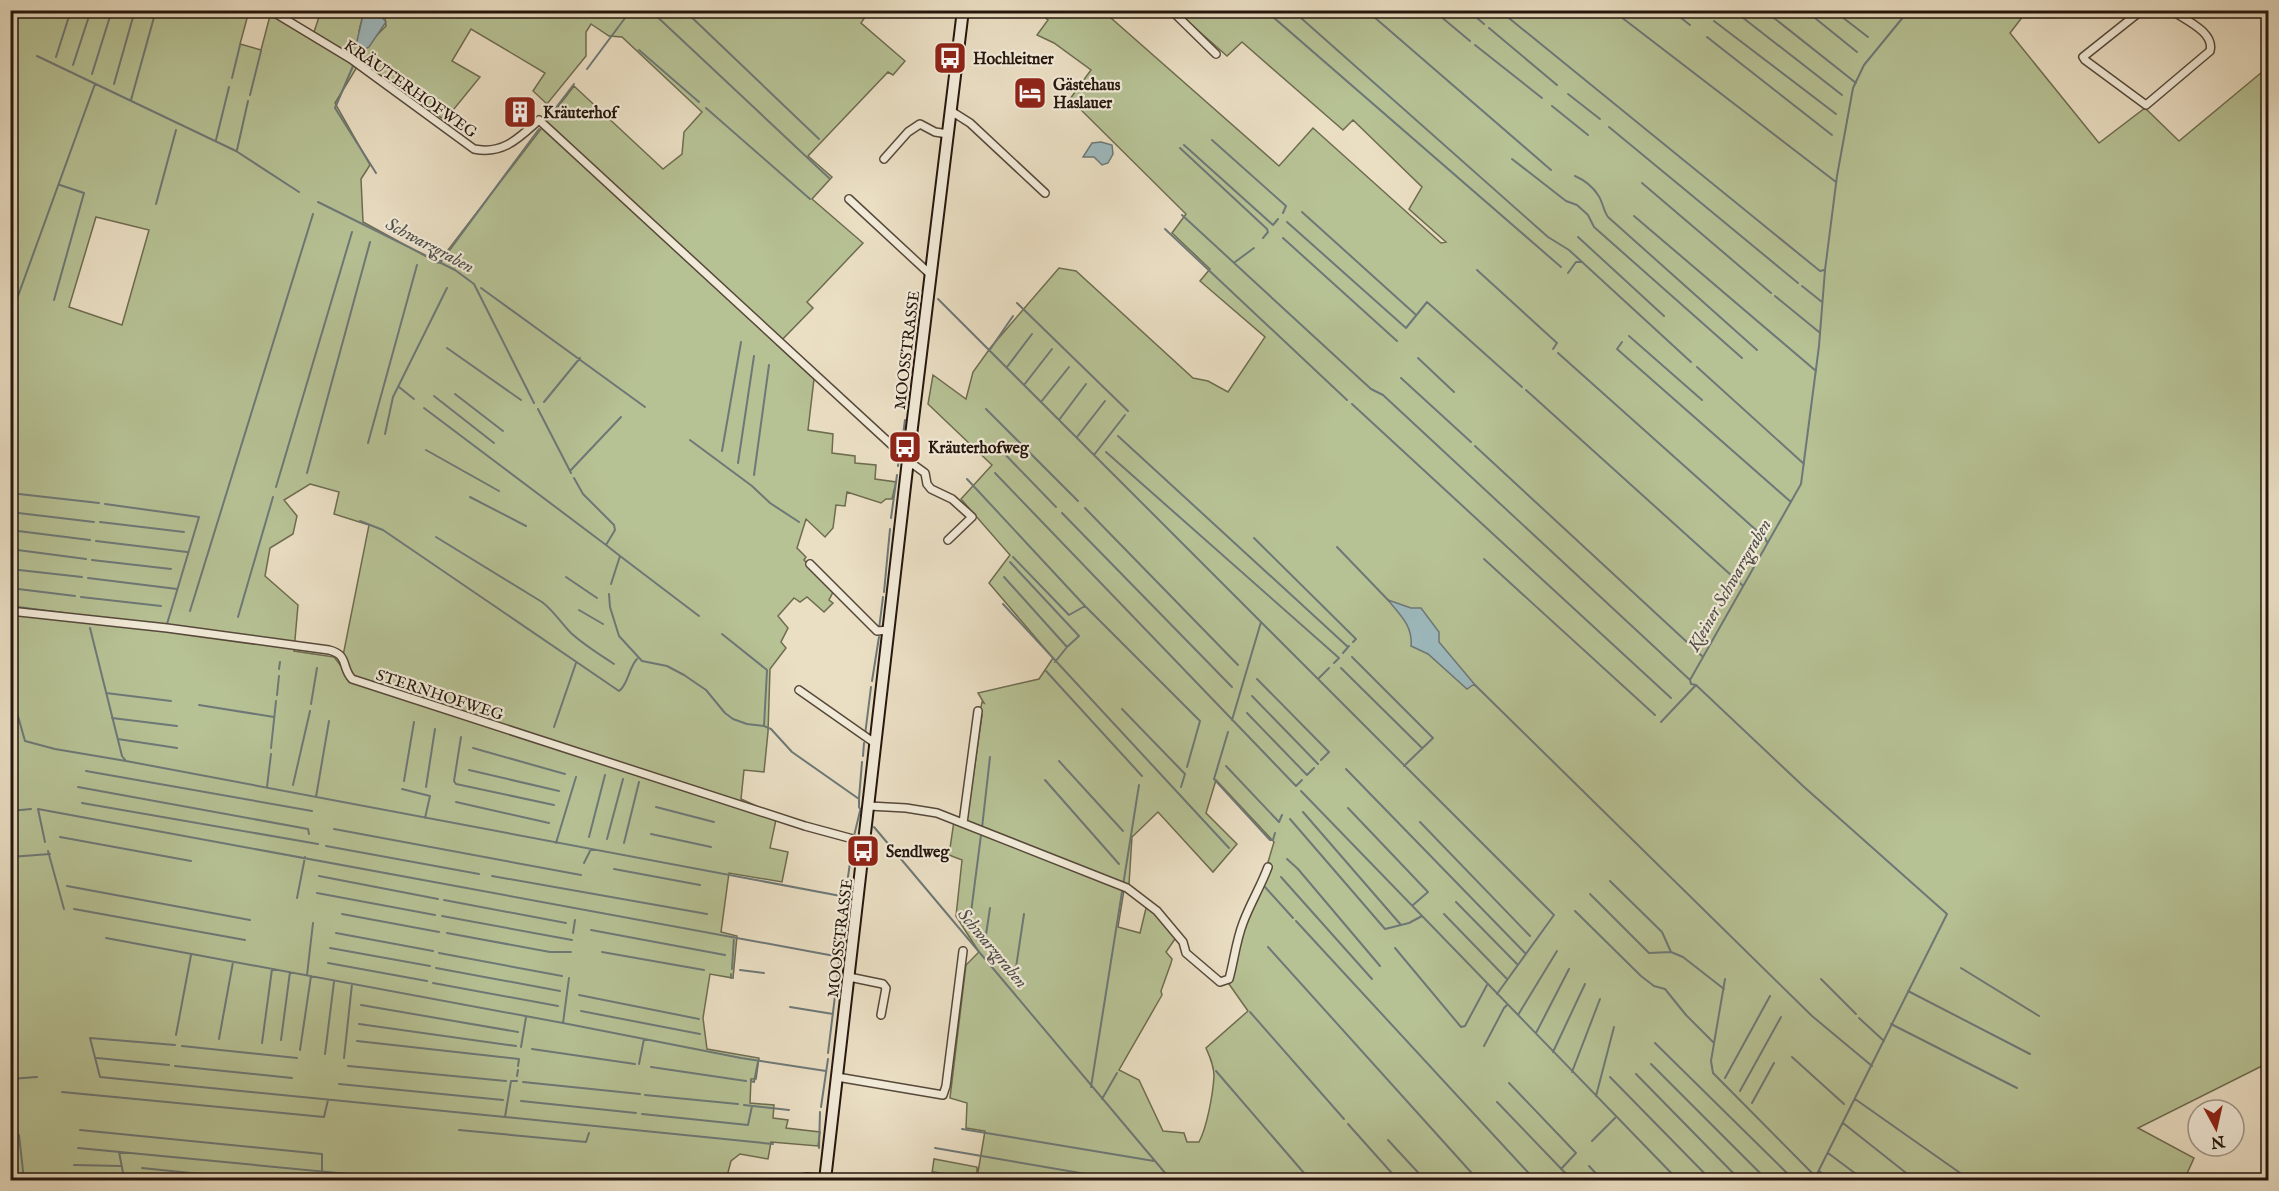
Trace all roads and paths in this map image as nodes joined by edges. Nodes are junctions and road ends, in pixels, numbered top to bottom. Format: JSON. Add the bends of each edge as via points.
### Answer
{"nodes":[{"id":1,"x":270,"y":10,"type":"edge"},
{"id":2,"x":963,"y":10,"type":"edge"},
{"id":3,"x":1171,"y":10,"type":"edge"},
{"id":4,"x":2142,"y":10,"type":"edge"},
{"id":5,"x":2171,"y":10,"type":"edge"},
{"id":6,"x":1216,"y":54,"type":"dead end"},
{"id":7,"x":951,"y":111,"type":"junction"},
{"id":8,"x":948,"y":134,"type":"junction"},
{"id":9,"x":884,"y":159,"type":"dead end"},
{"id":10,"x":1045,"y":193,"type":"dead end"},
{"id":11,"x":849,"y":199,"type":"dead end"},
{"id":12,"x":931,"y":276,"type":"junction"},
{"id":13,"x":908,"y":462,"type":"junction"},
{"id":14,"x":948,"y":540,"type":"dead end"},
{"id":15,"x":810,"y":564,"type":"dead end"},
{"id":16,"x":10,"y":611,"type":"edge"},
{"id":17,"x":889,"y":630,"type":"junction"},
{"id":18,"x":799,"y":690,"type":"dead end"},
{"id":19,"x":978,"y":711,"type":"dead end"},
{"id":20,"x":876,"y":744,"type":"junction"},
{"id":21,"x":869,"y":806,"type":"junction"},
{"id":22,"x":963,"y":823,"type":"junction"},
{"id":23,"x":864,"y":842,"type":"junction"},
{"id":24,"x":1268,"y":867,"type":"dead end"},
{"id":25,"x":963,"y":951,"type":"dead end"},
{"id":26,"x":849,"y":977,"type":"junction"},
{"id":27,"x":881,"y":1015,"type":"dead end"},
{"id":28,"x":837,"y":1077,"type":"junction"},
{"id":29,"x":825,"y":1179,"type":"edge"},
{"id":30,"x":793,"y":1180,"type":"edge"}],
"edges":[{"from":1,"to":13,"type":"street","name":"KRÄUTERHOFWEG","via":[[351,59],[474,149],[503,148],[539,120]]},
{"from":2,"to":7,"type":"street","name":"MOOSSTRASSE"},
{"from":3,"to":6,"type":"street"},
{"from":4,"to":5,"type":"street","via":[[2085,54],[2085,60],[2146,105],[2210,51],[2212,45],[2208,36]]},
{"from":7,"to":8,"type":"street","name":"MOOSSTRASSE"},
{"from":7,"to":10,"type":"street","via":[[970,123]]},
{"from":8,"to":9,"type":"street","via":[[920,124]]},
{"from":8,"to":12,"type":"street","name":"MOOSSTRASSE"},
{"from":11,"to":12,"type":"street","name":"MOOSSTRASSE"},
{"from":12,"to":13,"type":"street","name":"MOOSSTRASSE"},
{"from":13,"to":14,"type":"street","via":[[925,473],[931,489],[952,499],[972,517]]},
{"from":13,"to":17,"type":"street","name":"MOOSSTRASSE"},
{"from":15,"to":17,"type":"street","via":[[877,631]]},
{"from":16,"to":23,"type":"street","name":"STERNHOFWEG","via":[[337,652],[352,679]]},
{"from":17,"to":20,"type":"street","name":"MOOSSTRASSE"},
{"from":18,"to":20,"type":"street"},
{"from":19,"to":22,"type":"street"},
{"from":20,"to":21,"type":"street","name":"MOOSSTRASSE"},
{"from":21,"to":22,"type":"street","via":[[937,813]]},
{"from":21,"to":23,"type":"street","name":"MOOSSTRASSE"},
{"from":22,"to":24,"type":"street","via":[[1127,888],[1157,911],[1183,942],[1186,953],[1220,982],[1229,979],[1241,927]]},
{"from":23,"to":26,"type":"street","name":"MOOSSTRASSE"},
{"from":25,"to":28,"type":"street","via":[[943,1095]]},
{"from":26,"to":27,"type":"street","via":[[883,984],[886,988]]},
{"from":26,"to":28,"type":"street","name":"MOOSSTRASSE"},
{"from":28,"to":29,"type":"street","name":"MOOSSTRASSE"},
{"from":29,"to":30,"type":"street","name":"MOOSSTRASSE"}]}
